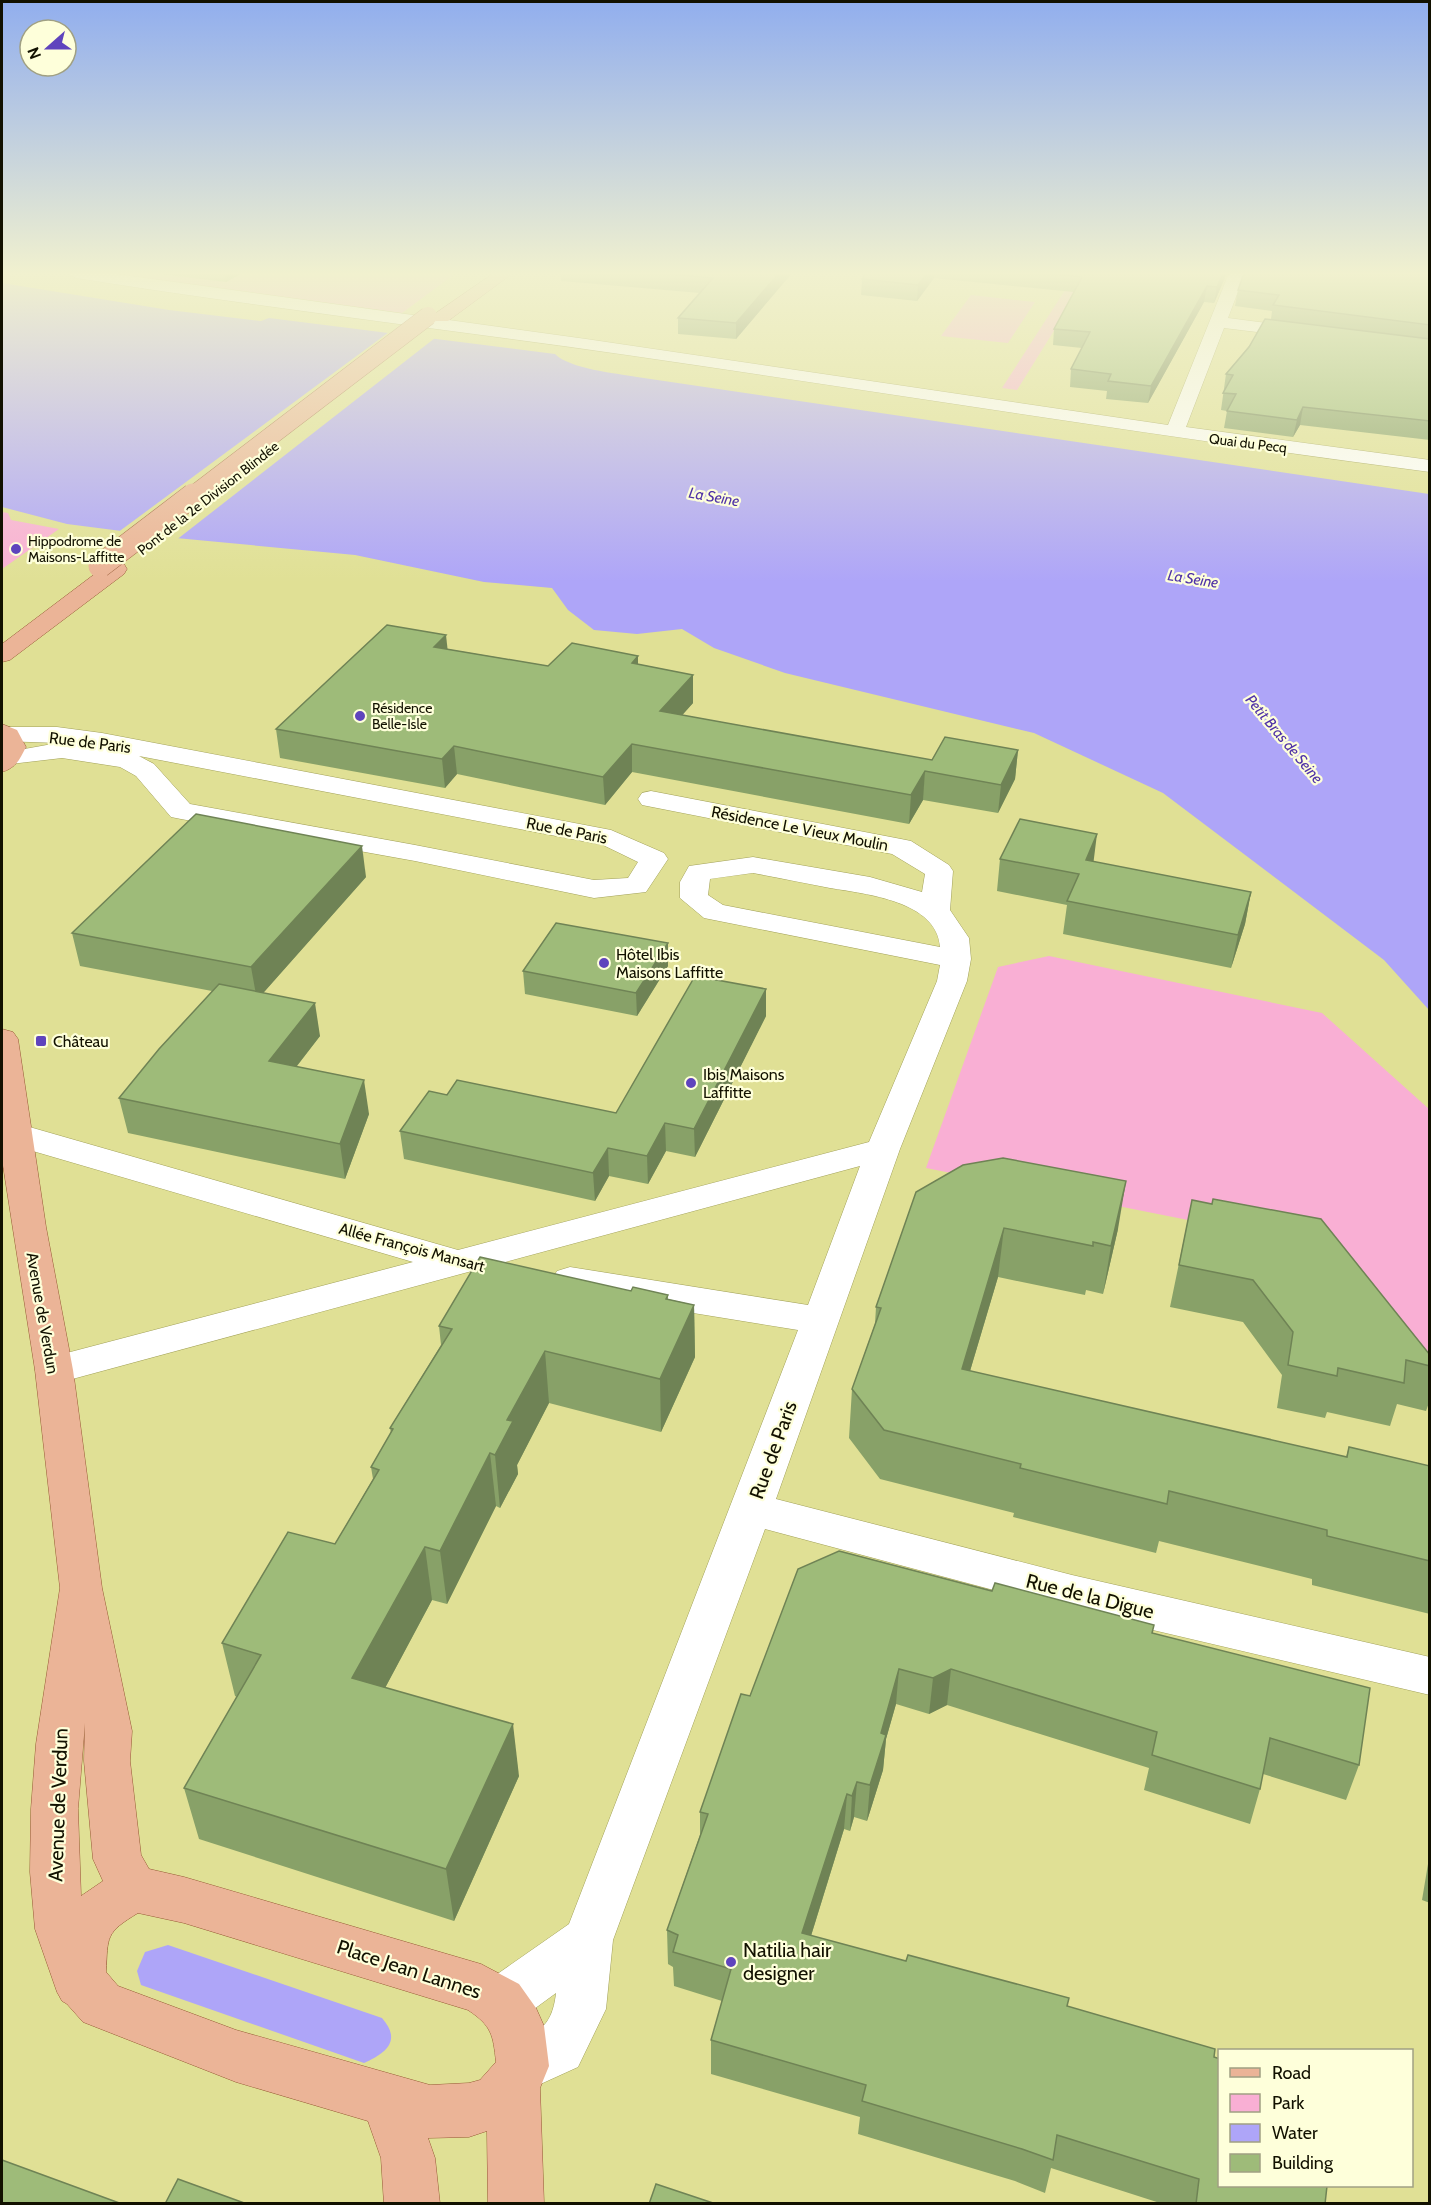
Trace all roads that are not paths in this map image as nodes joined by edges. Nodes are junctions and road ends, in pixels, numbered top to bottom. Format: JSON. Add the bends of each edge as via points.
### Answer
{"nodes":[{"id":1,"x":357,"y":376,"type":"edge"},
{"id":2,"x":796,"y":376,"type":"edge"},
{"id":3,"x":1196,"y":376,"type":"edge"},
{"id":4,"x":1174,"y":433,"type":"junction"},
{"id":5,"x":1430,"y":466,"type":"edge"},
{"id":6,"x":108,"y":567,"type":"junction"},
{"id":7,"x":2,"y":638,"type":"edge"},
{"id":8,"x":2,"y":655,"type":"edge"},
{"id":9,"x":4,"y":747,"type":"edge"},
{"id":10,"x":651,"y":799,"type":"dead end"},
{"id":11,"x":935,"y":911,"type":"junction"},
{"id":12,"x":956,"y":959,"type":"junction"},
{"id":13,"x":2,"y":1039,"type":"edge"},
{"id":14,"x":14,"y":1134,"type":"junction"},
{"id":15,"x":883,"y":1149,"type":"junction"},
{"id":16,"x":456,"y":1262,"type":"junction"},
{"id":17,"x":820,"y":1320,"type":"junction"},
{"id":18,"x":54,"y":1370,"type":"junction"},
{"id":19,"x":752,"y":1509,"type":"junction"},
{"id":20,"x":81,"y":1588,"type":"junction"},
{"id":21,"x":1430,"y":1677,"type":"edge"},
{"id":22,"x":134,"y":1889,"type":"junction"},
{"id":23,"x":588,"y":1940,"type":"junction"},
{"id":24,"x":80,"y":1984,"type":"junction"},
{"id":25,"x":501,"y":2002,"type":"junction"},
{"id":26,"x":518,"y":2075,"type":"junction"},
{"id":27,"x":388,"y":2102,"type":"junction"},
{"id":28,"x":412,"y":2204,"type":"edge"},
{"id":29,"x":516,"y":2204,"type":"edge"}],
"edges":[{"from":1,"to":6,"type":"main road","name":"Pont de la 2e Division Blindée"},
{"from":2,"to":4,"type":"street","name":"Quai du Pecq"},
{"from":3,"to":4,"type":"street"},
{"from":4,"to":5,"type":"street","name":"Quai du Pecq"},
{"from":6,"to":7,"type":"main road"},
{"from":6,"to":8,"type":"main road"},
{"from":9,"to":9,"type":"street","name":"Rue de Paris","via":[[101,754],[129,761],[145,770],[181,811],[594,889],[636,886],[654,859],[611,838],[68,736]]},
{"from":10,"to":11,"type":"street","name":"Résidence Le Vieux Moulin","via":[[901,847],[939,871]]},
{"from":11,"to":12,"type":"street","name":"Rue de Paris","via":[[948,925],[957,949]]},
{"from":11,"to":12,"type":"street","via":[[890,890],[753,865],[699,872],[694,882],[694,898],[714,912]]},
{"from":12,"to":15,"type":"street","name":"Rue de Paris","via":[[952,981]]},
{"from":13,"to":14,"type":"main road","name":"Avenue de Verdun"},
{"from":14,"to":16,"type":"street","name":"Allée François Mansart"},
{"from":14,"to":18,"type":"main road","name":"Avenue de Verdun"},
{"from":15,"to":16,"type":"street"},
{"from":15,"to":17,"type":"street","name":"Rue de Paris"},
{"from":16,"to":17,"type":"street","name":"Allée François Mansart"},
{"from":16,"to":18,"type":"street"},
{"from":17,"to":19,"type":"street","name":"Rue de Paris"},
{"from":18,"to":20,"type":"main road","name":"Avenue de Verdun"},
{"from":19,"to":21,"type":"street","name":"Rue de la Digue","via":[[1072,1593]]},
{"from":19,"to":23,"type":"street","name":"Rue de Paris"},
{"from":20,"to":22,"type":"main road","name":"Avenue de Verdun","via":[[109,1731],[107,1761],[117,1859]]},
{"from":20,"to":24,"type":"main road","name":"Avenue de Verdun","via":[[57,1749],[54,1887],[58,1929]]},
{"from":22,"to":24,"type":"main road","via":[[105,1906],[84,1928]]},
{"from":22,"to":25,"type":"main road","name":"Place Jean Lannes","via":[[184,1900],[481,1989]]},
{"from":23,"to":25,"type":"street"},
{"from":23,"to":26,"type":"street","name":"Rue de Paris","via":[[580,2009],[560,2049]]},
{"from":24,"to":27,"type":"main road","via":[[88,1996],[111,2008],[236,2056]]},
{"from":25,"to":26,"type":"main road","name":"Place Jean Lannes","via":[[518,2026]]},
{"from":26,"to":27,"type":"main road","via":[[496,2102],[469,2110],[430,2112]]},
{"from":26,"to":29,"type":"main road"},
{"from":27,"to":28,"type":"main road","via":[[408,2158]]}]}
